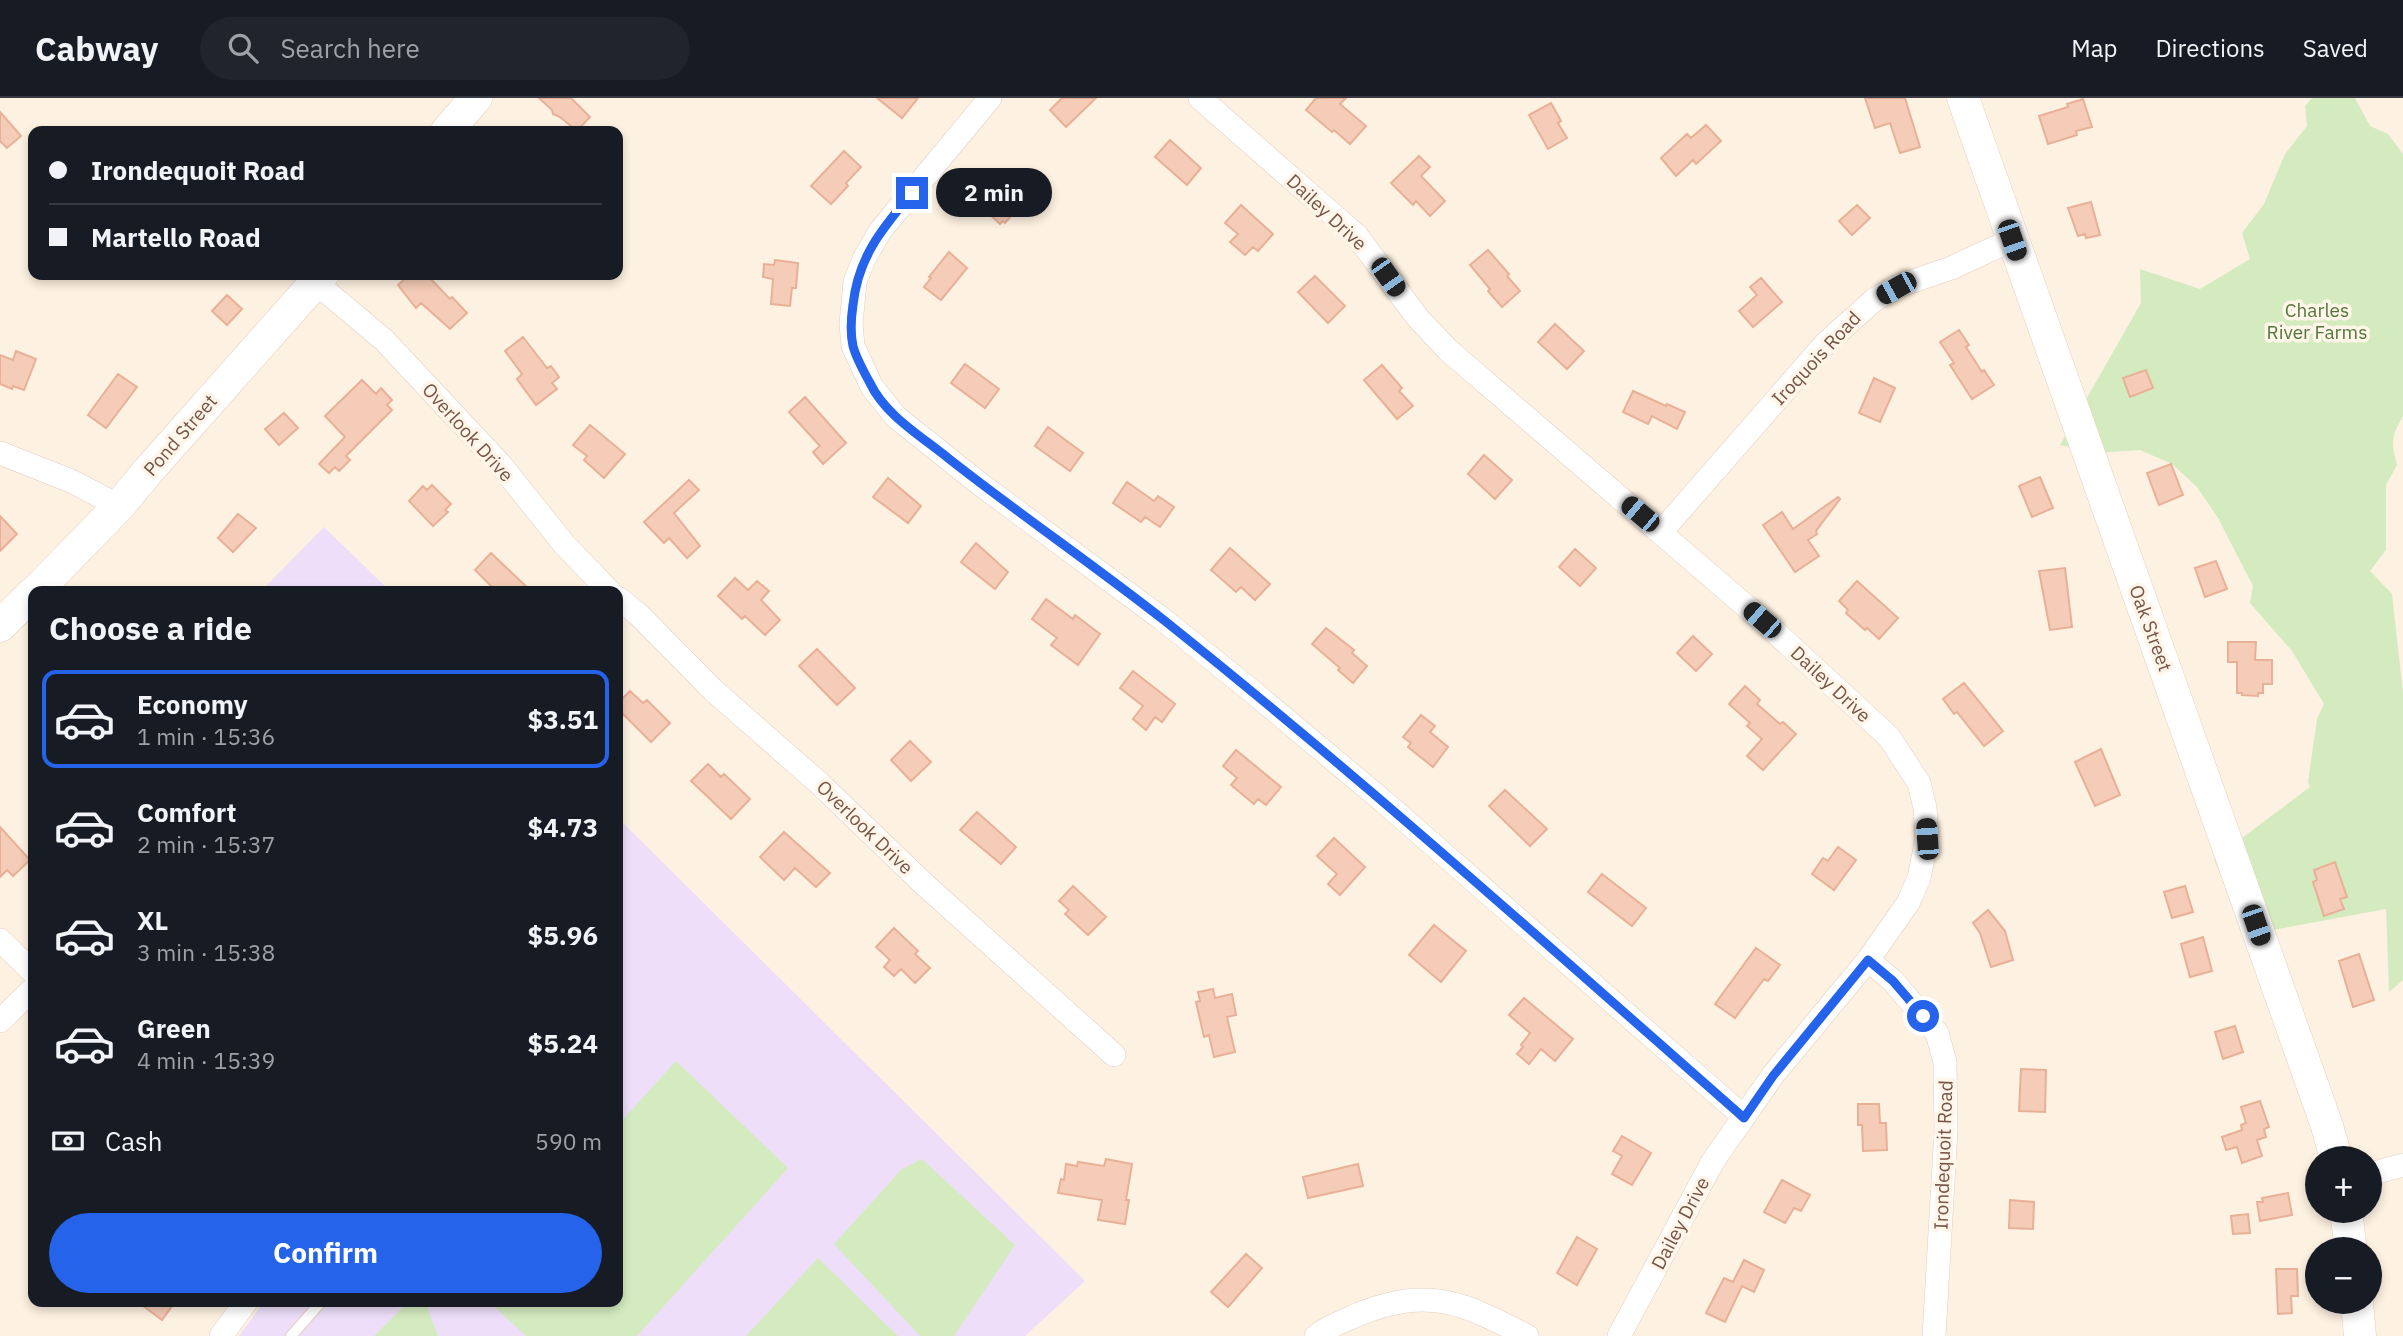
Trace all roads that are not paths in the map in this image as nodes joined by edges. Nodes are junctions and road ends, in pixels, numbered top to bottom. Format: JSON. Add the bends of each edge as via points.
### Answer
{"nodes":[{"id":1,"x":476,"y":98,"type":"edge"},
{"id":2,"x":990,"y":98,"type":"edge"},
{"id":3,"x":1200,"y":98,"type":"edge"},
{"id":4,"x":1963,"y":98,"type":"edge"},
{"id":5,"x":451,"y":126,"type":"edge"},
{"id":6,"x":2012,"y":240,"type":"junction"},
{"id":7,"x":317,"y":280,"type":"edge"},
{"id":8,"x":321,"y":280,"type":"edge"},
{"id":9,"x":0,"y":453,"type":"edge"},
{"id":10,"x":119,"y":506,"type":"junction"},
{"id":11,"x":1661,"y":532,"type":"junction"},
{"id":12,"x":40,"y":586,"type":"edge"},
{"id":13,"x":604,"y":586,"type":"edge"},
{"id":14,"x":28,"y":598,"type":"edge"},
{"id":15,"x":623,"y":602,"type":"edge"},
{"id":16,"x":0,"y":626,"type":"edge"},
{"id":17,"x":0,"y":940,"type":"edge"},
{"id":18,"x":1868,"y":960,"type":"junction"},
{"id":19,"x":28,"y":967,"type":"edge"},
{"id":20,"x":28,"y":994,"type":"edge"},
{"id":21,"x":0,"y":1021,"type":"edge"},
{"id":22,"x":1114,"y":1055,"type":"dead end"},
{"id":23,"x":1744,"y":1118,"type":"junction"},
{"id":24,"x":2333,"y":1146,"type":"edge"},
{"id":25,"x":2403,"y":1165,"type":"edge"},
{"id":26,"x":2382,"y":1171,"type":"edge"},
{"id":27,"x":242,"y":1307,"type":"edge"},
{"id":28,"x":317,"y":1307,"type":"edge"},
{"id":29,"x":2358,"y":1314,"type":"edge"},
{"id":30,"x":221,"y":1336,"type":"edge"},
{"id":31,"x":291,"y":1336,"type":"edge"},
{"id":32,"x":1316,"y":1336,"type":"edge"},
{"id":33,"x":1527,"y":1336,"type":"edge"},
{"id":34,"x":1619,"y":1336,"type":"edge"},
{"id":35,"x":1934,"y":1336,"type":"edge"},
{"id":36,"x":2360,"y":1336,"type":"edge"}],
"edges":[{"from":1,"to":5,"type":"main road"},
{"from":2,"to":23,"type":"street","via":[[880,231],[864,259],[855,282],[851,324],[853,346],[872,387],[897,417],[980,484],[1161,618],[1269,705]]},
{"from":3,"to":11,"type":"street","name":"Dailey Drive","via":[[1357,236],[1417,317],[1448,350]]},
{"from":4,"to":6,"type":"main road","name":"Oak Street"},
{"from":6,"to":11,"type":"street","name":"Iroquois Road","via":[[1874,300],[1826,343]]},
{"from":6,"to":24,"type":"main road","name":"Oak Street"},
{"from":7,"to":10,"type":"main road","name":"Pond Street"},
{"from":8,"to":13,"type":"street","name":"Overlook Drive","via":[[500,464]]},
{"from":9,"to":10,"type":"street"},
{"from":10,"to":12,"type":"main road","name":"Pond Street"},
{"from":11,"to":18,"type":"street","name":"Dailey Drive","via":[[1889,737],[1919,783],[1927,839],[1919,878],[1908,903]]},
{"from":14,"to":16,"type":"main road","name":"Pond Street"},
{"from":15,"to":22,"type":"street","name":"Overlook Drive","via":[[713,690]]},
{"from":17,"to":19,"type":"street"},
{"from":18,"to":23,"type":"street","name":"Dailey Drive"},
{"from":18,"to":35,"type":"street","name":"Irondequoit Road","via":[[1893,981],[1937,1033],[1945,1062],[1946,1130]]},
{"from":20,"to":21,"type":"street"},
{"from":23,"to":34,"type":"street","name":"Dailey Drive","via":[[1713,1161]]},
{"from":25,"to":26,"type":"street"},
{"from":27,"to":30,"type":"street"},
{"from":28,"to":31,"type":"lane"},
{"from":29,"to":36,"type":"main road"},
{"from":32,"to":33,"type":"street","via":[[1388,1303],[1425,1299],[1466,1306]]}]}
